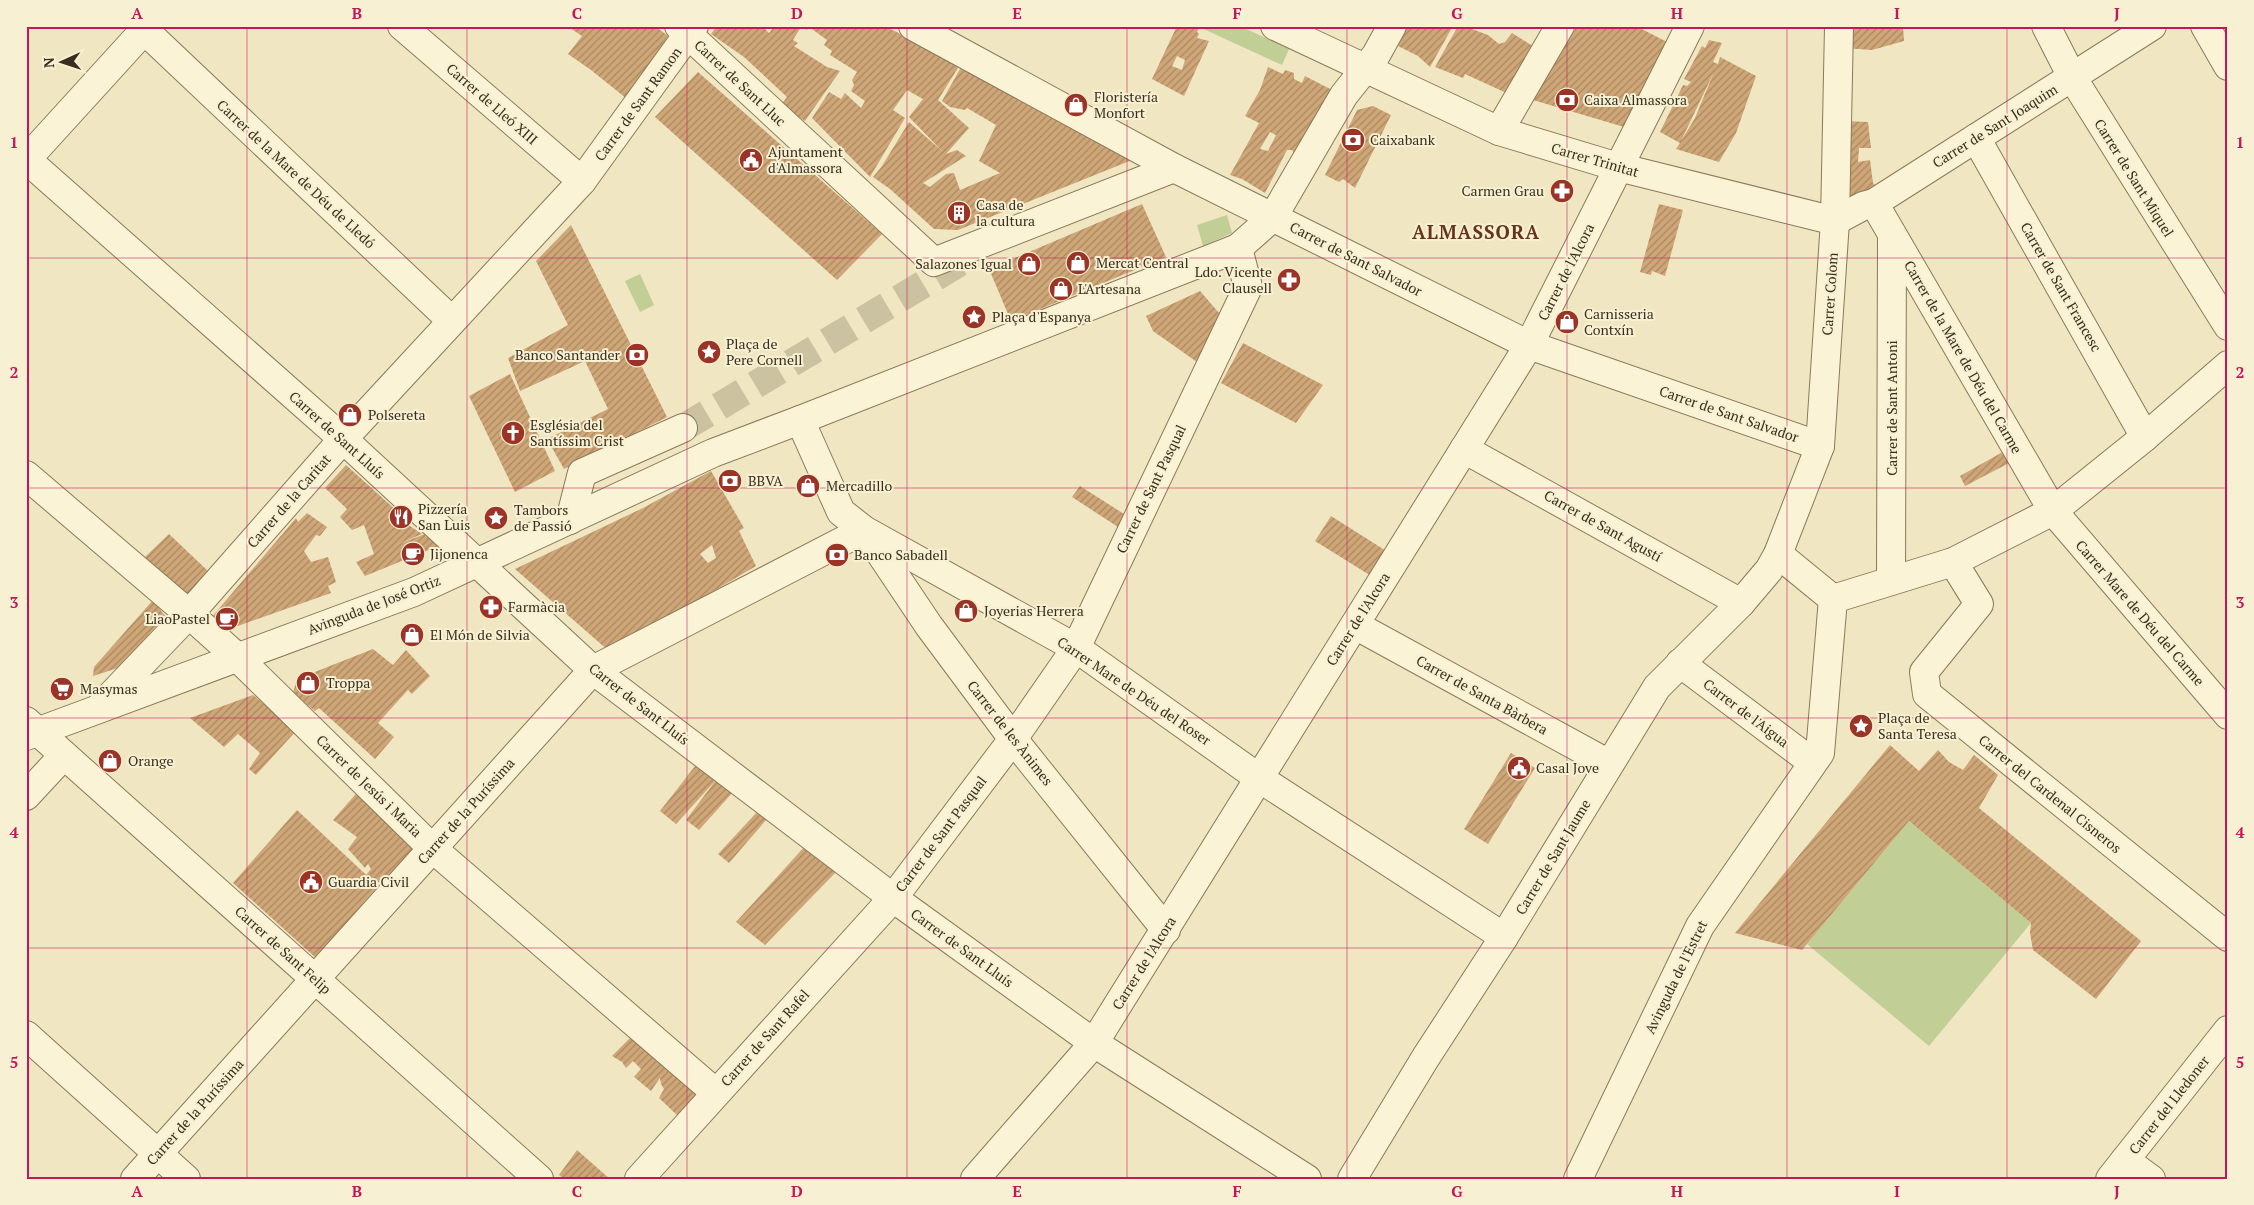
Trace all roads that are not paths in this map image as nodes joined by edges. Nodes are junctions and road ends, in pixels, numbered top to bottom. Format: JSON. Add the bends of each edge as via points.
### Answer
{"nodes":[{"id":1,"x":402,"y":26,"type":"edge"},
{"id":2,"x":913,"y":26,"type":"edge"},
{"id":3,"x":1274,"y":26,"type":"edge"},
{"id":4,"x":1392,"y":26,"type":"edge"},
{"id":5,"x":1560,"y":26,"type":"edge"},
{"id":6,"x":1690,"y":26,"type":"edge"},
{"id":7,"x":1839,"y":26,"type":"edge"},
{"id":8,"x":2046,"y":26,"type":"edge"},
{"id":9,"x":2152,"y":26,"type":"edge"},
{"id":10,"x":2206,"y":26,"type":"edge"},
{"id":11,"x":144,"y":28,"type":"edge"},
{"id":12,"x":687,"y":29,"type":"edge"},
{"id":13,"x":2228,"y":66,"type":"edge"},
{"id":14,"x":1365,"y":69,"type":"junction"},
{"id":15,"x":2072,"y":78,"type":"junction"},
{"id":16,"x":1499,"y":131,"type":"junction"},
{"id":17,"x":1976,"y":138,"type":"junction"},
{"id":18,"x":26,"y":160,"type":"edge"},
{"id":19,"x":1618,"y":167,"type":"junction"},
{"id":20,"x":1174,"y":168,"type":"junction"},
{"id":21,"x":582,"y":181,"type":"junction"},
{"id":22,"x":1874,"y":203,"type":"junction"},
{"id":23,"x":1273,"y":217,"type":"junction"},
{"id":24,"x":1835,"y":221,"type":"junction"},
{"id":25,"x":1005,"y":234,"type":"junction"},
{"id":26,"x":1892,"y":235,"type":"junction"},
{"id":27,"x":1238,"y":248,"type":"junction"},
{"id":28,"x":969,"y":257,"type":"tunnel mouth"},
{"id":29,"x":452,"y":321,"type":"junction"},
{"id":30,"x":2228,"y":326,"type":"edge"},
{"id":31,"x":1529,"y":345,"type":"junction"},
{"id":32,"x":2228,"y":365,"type":"edge"},
{"id":33,"x":806,"y":418,"type":"junction"},
{"id":34,"x":683,"y":428,"type":"tunnel mouth"},
{"id":35,"x":2145,"y":437,"type":"junction"},
{"id":36,"x":343,"y":439,"type":"junction"},
{"id":37,"x":1820,"y":446,"type":"junction"},
{"id":38,"x":1464,"y":449,"type":"junction"},
{"id":39,"x":26,"y":475,"type":"edge"},
{"id":40,"x":2053,"y":511,"type":"junction"},
{"id":41,"x":570,"y":520,"type":"junction"},
{"id":42,"x":864,"y":530,"type":"junction"},
{"id":43,"x":1778,"y":554,"type":"junction"},
{"id":44,"x":1953,"y":562,"type":"junction"},
{"id":45,"x":478,"y":563,"type":"junction"},
{"id":46,"x":1891,"y":580,"type":"junction"},
{"id":47,"x":1833,"y":599,"type":"junction"},
{"id":48,"x":1741,"y":603,"type":"junction"},
{"id":49,"x":189,"y":614,"type":"junction"},
{"id":50,"x":1354,"y":625,"type":"junction"},
{"id":51,"x":1076,"y":648,"type":"junction"},
{"id":52,"x":238,"y":658,"type":"junction"},
{"id":53,"x":1680,"y":663,"type":"junction"},
{"id":54,"x":593,"y":670,"type":"junction"},
{"id":55,"x":97,"y":710,"type":"junction"},
{"id":56,"x":2228,"y":714,"type":"edge"},
{"id":57,"x":30,"y":729,"type":"edge"},
{"id":58,"x":1013,"y":739,"type":"junction"},
{"id":59,"x":64,"y":755,"type":"junction"},
{"id":60,"x":1812,"y":762,"type":"junction"},
{"id":61,"x":1609,"y":764,"type":"junction"},
{"id":62,"x":1259,"y":778,"type":"junction"},
{"id":63,"x":26,"y":796,"type":"edge"},
{"id":64,"x":432,"y":848,"type":"junction"},
{"id":65,"x":892,"y":898,"type":"junction"},
{"id":66,"x":1166,"y":930,"type":"junction"},
{"id":67,"x":1504,"y":937,"type":"junction"},
{"id":68,"x":2228,"y":937,"type":"edge"},
{"id":69,"x":315,"y":979,"type":"junction"},
{"id":70,"x":2228,"y":1030,"type":"edge"},
{"id":71,"x":26,"y":1035,"type":"edge"},
{"id":72,"x":1094,"y":1043,"type":"junction"},
{"id":73,"x":716,"y":1093,"type":"junction"},
{"id":74,"x":157,"y":1154,"type":"junction"},
{"id":75,"x":2117,"y":1170,"type":"edge"},
{"id":76,"x":135,"y":1179,"type":"edge"},
{"id":77,"x":186,"y":1179,"type":"edge"},
{"id":78,"x":539,"y":1179,"type":"edge"},
{"id":79,"x":639,"y":1179,"type":"edge"},
{"id":80,"x":975,"y":1179,"type":"edge"},
{"id":81,"x":1307,"y":1179,"type":"edge"},
{"id":82,"x":1352,"y":1179,"type":"edge"},
{"id":83,"x":1578,"y":1179,"type":"edge"},
{"id":84,"x":2151,"y":1179,"type":"edge"}],
"edges":[{"from":1,"to":21,"type":"street","name":"Carrer de Lleó XIII"},
{"from":2,"to":20,"type":"street","name":"Carrer de Sant Salvador"},
{"from":3,"to":14,"type":"street","name":"Carrer Trinitat"},
{"from":4,"to":14,"type":"street"},
{"from":5,"to":16,"type":"street"},
{"from":6,"to":19,"type":"street","name":"Carrer de l'Alcora"},
{"from":7,"to":24,"type":"street","name":"Carrer Colom"},
{"from":8,"to":15,"type":"street","name":"Carrer de Sant Miquel"},
{"from":9,"to":15,"type":"street","name":"Carrer de Sant Joaquim"},
{"from":10,"to":13,"type":"street"},
{"from":11,"to":18,"type":"street"},
{"from":11,"to":29,"type":"street","name":"Carrer de la Mare de Déu de Lledó"},
{"from":12,"to":21,"type":"street","name":"Carrer de Sant Ramon"},
{"from":12,"to":25,"type":"street","name":"Carrer de Sant Lluc","via":[[934,262]]},
{"from":14,"to":16,"type":"street","name":"Carrer Trinitat"},
{"from":14,"to":23,"type":"street","via":[[1344,95]]},
{"from":15,"to":17,"type":"street","name":"Carrer de Sant Joaquim"},
{"from":15,"to":30,"type":"street","name":"Carrer de Sant Miquel"},
{"from":16,"to":19,"type":"street","name":"Carrer Trinitat"},
{"from":17,"to":22,"type":"street","name":"Carrer de Sant Joaquim"},
{"from":17,"to":35,"type":"street","name":"Carrer de Sant Francesc"},
{"from":18,"to":36,"type":"street","name":"Carrer de Sant Lluís"},
{"from":19,"to":24,"type":"street","name":"Carrer Trinitat"},
{"from":19,"to":31,"type":"street","name":"Carrer de l'Alcora"},
{"from":20,"to":23,"type":"street","name":"Carrer de Sant Salvador"},
{"from":20,"to":25,"type":"street"},
{"from":21,"to":29,"type":"street","name":"Carrer de la Caritat"},
{"from":22,"to":24,"type":"street","name":"Carrer de Sant Joaquim"},
{"from":22,"to":26,"type":"street","name":"Carrer de la Mare de Déu del Carme"},
{"from":23,"to":27,"type":"street"},
{"from":23,"to":31,"type":"street","name":"Carrer de Sant Salvador"},
{"from":24,"to":37,"type":"street","name":"Carrer Colom"},
{"from":25,"to":28,"type":"street","via":[[995,245]]},
{"from":26,"to":40,"type":"street","name":"Carrer de la Mare de Déu del Carme"},
{"from":26,"to":46,"type":"street","name":"Carrer de Sant Antoni"},
{"from":27,"to":33,"type":"street"},
{"from":27,"to":51,"type":"street","name":"Carrer de Sant Pasqual","via":[[1248,287]]},
{"from":29,"to":36,"type":"street","name":"Carrer de la Caritat"},
{"from":31,"to":37,"type":"street","name":"Carrer de Sant Salvador"},
{"from":31,"to":38,"type":"street","name":"Carrer de l'Alcora"},
{"from":32,"to":35,"type":"street"},
{"from":33,"to":41,"type":"street","name":"Avinguda de José Ortiz","via":[[713,452]]},
{"from":33,"to":42,"type":"street","name":"Carrer Mare de Déu del Roser","via":[[841,512]]},
{"from":34,"to":41,"type":"street","via":[[582,473]]},
{"from":35,"to":40,"type":"street"},
{"from":36,"to":45,"type":"street","name":"Carrer de Sant Lluís"},
{"from":36,"to":49,"type":"street","name":"Carrer de la Caritat"},
{"from":37,"to":43,"type":"street","name":"Carrer Colom"},
{"from":38,"to":48,"type":"street","name":"Carrer de Sant Agustí"},
{"from":38,"to":50,"type":"street","name":"Carrer de l'Alcora"},
{"from":39,"to":49,"type":"street","name":"Carrer de Jesús i Maria"},
{"from":40,"to":44,"type":"street"},
{"from":40,"to":56,"type":"street","name":"Carrer Mare de Déu del Carme"},
{"from":41,"to":45,"type":"street","name":"Avinguda de José Ortiz"},
{"from":42,"to":51,"type":"street","name":"Carrer Mare de Déu del Roser"},
{"from":42,"to":54,"type":"street","name":"Carrer de la Puríssima"},
{"from":42,"to":58,"type":"street","name":"Carrer de les Ànimes","via":[[929,626]]},
{"from":43,"to":47,"type":"street"},
{"from":43,"to":48,"type":"street","name":"Carrer de Sant Jaume"},
{"from":44,"to":46,"type":"street"},
{"from":44,"to":68,"type":"street","name":"Carrer del Cardenal Cisneros","via":[[1979,604],[1924,672],[1926,694]]},
{"from":45,"to":52,"type":"street","name":"Avinguda de José Ortiz","via":[[414,592]]},
{"from":45,"to":54,"type":"street","name":"Carrer de Sant Lluís"},
{"from":46,"to":47,"type":"street"},
{"from":47,"to":60,"type":"street","via":[[1820,753]]},
{"from":48,"to":53,"type":"street","name":"Carrer de Sant Jaume"},
{"from":49,"to":52,"type":"street","name":"Carrer de Jesús i Maria"},
{"from":49,"to":55,"type":"street","name":"Carrer de la Caritat"},
{"from":50,"to":61,"type":"street","name":"Carrer de Santa Bàrbera"},
{"from":50,"to":62,"type":"street","name":"Carrer de l'Alcora"},
{"from":51,"to":58,"type":"street","name":"Carrer de Sant Pasqual"},
{"from":51,"to":62,"type":"street","name":"Carrer Mare de Déu del Roser"},
{"from":52,"to":55,"type":"street","name":"Avinguda de José Ortiz"},
{"from":52,"to":64,"type":"street","name":"Carrer de Jesús i Maria"},
{"from":53,"to":60,"type":"street","name":"Carrer de l'Aigua"},
{"from":53,"to":61,"type":"street","name":"Carrer de Sant Jaume","via":[[1657,687]]},
{"from":54,"to":64,"type":"street","name":"Carrer de la Puríssima"},
{"from":54,"to":65,"type":"street","name":"Carrer de Sant Lluís"},
{"from":55,"to":57,"type":"street","name":"Avinguda de José Ortiz"},
{"from":57,"to":59,"type":"street","name":"Carrer de Sant Felip"},
{"from":58,"to":65,"type":"street","name":"Carrer de Sant Pasqual"},
{"from":58,"to":66,"type":"street","name":"Carrer de les Ànimes"},
{"from":59,"to":63,"type":"street"},
{"from":59,"to":69,"type":"street","name":"Carrer de Sant Felip"},
{"from":60,"to":83,"type":"street","name":"Avinguda de l'Estret","via":[[1700,926]]},
{"from":61,"to":67,"type":"street","name":"Carrer de Sant Jaume"},
{"from":62,"to":66,"type":"street","name":"Carrer de l'Alcora"},
{"from":62,"to":67,"type":"street","name":"Carrer Mare de Déu del Roser"},
{"from":64,"to":69,"type":"street","name":"Carrer de la Puríssima"},
{"from":64,"to":73,"type":"street","name":"Carrer de Jesús i Maria"},
{"from":65,"to":72,"type":"street","name":"Carrer de Sant Lluís"},
{"from":65,"to":73,"type":"street","name":"Carrer de Sant Rafel"},
{"from":66,"to":72,"type":"street","name":"Carrer de l'Alcora"},
{"from":67,"to":82,"type":"street","name":"Carrer de Sant Jaume"},
{"from":69,"to":74,"type":"street","name":"Carrer de la Puríssima"},
{"from":69,"to":78,"type":"street","name":"Carrer de Sant Felip"},
{"from":70,"to":75,"type":"street","name":"Carrer del Lledoner"},
{"from":71,"to":74,"type":"street"},
{"from":72,"to":80,"type":"street","name":"Carrer de l'Alcora"},
{"from":72,"to":81,"type":"street","name":"Carrer de Sant Lluís"},
{"from":73,"to":79,"type":"street","name":"Carrer de Sant Rafel"},
{"from":74,"to":76,"type":"street","name":"Carrer de la Puríssima"},
{"from":74,"to":77,"type":"street"},
{"from":75,"to":84,"type":"street"}]}
